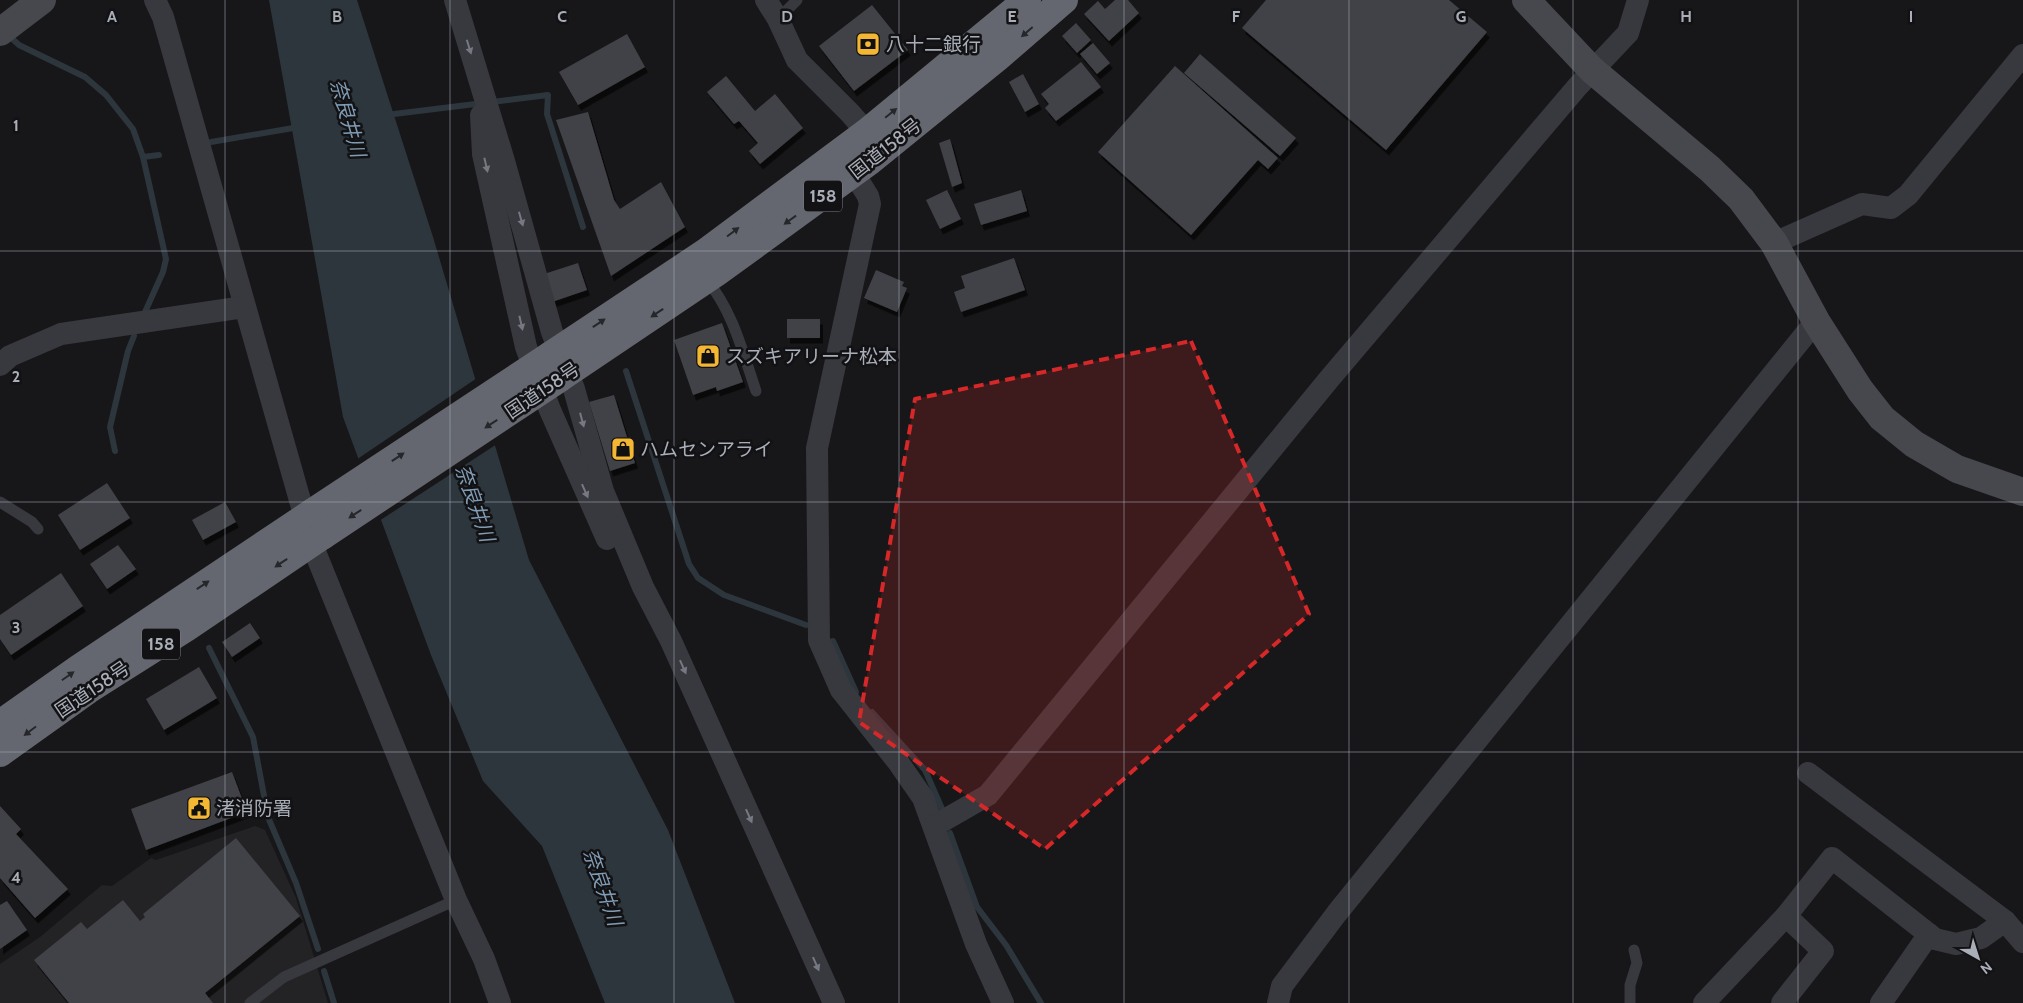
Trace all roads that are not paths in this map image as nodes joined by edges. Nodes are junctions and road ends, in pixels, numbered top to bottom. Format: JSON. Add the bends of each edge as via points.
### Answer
{"nodes":[{"id":1,"x":42,"y":0,"type":"edge"},
{"id":2,"x":155,"y":0,"type":"edge"},
{"id":3,"x":455,"y":0,"type":"edge"},
{"id":4,"x":766,"y":0,"type":"edge"},
{"id":5,"x":798,"y":0,"type":"edge"},
{"id":6,"x":1027,"y":0,"type":"edge"},
{"id":7,"x":1064,"y":0,"type":"edge"},
{"id":8,"x":1526,"y":0,"type":"edge"},
{"id":9,"x":1638,"y":0,"type":"edge"},
{"id":10,"x":778,"y":19,"type":"junction"},
{"id":11,"x":0,"y":32,"type":"edge"},
{"id":12,"x":2023,"y":56,"type":"edge"},
{"id":13,"x":1592,"y":70,"type":"junction"},
{"id":14,"x":480,"y":81,"type":"junction"},
{"id":15,"x":875,"y":142,"type":"junction"},
{"id":16,"x":848,"y":162,"type":"junction"},
{"id":17,"x":1774,"y":243,"type":"junction"},
{"id":18,"x":706,"y":279,"type":"junction"},
{"id":19,"x":244,"y":308,"type":"junction"},
{"id":20,"x":1816,"y":321,"type":"junction"},
{"id":21,"x":560,"y":364,"type":"junction"},
{"id":22,"x":0,"y":365,"type":"edge"},
{"id":23,"x":756,"y":392,"type":"dead end"},
{"id":24,"x":2023,"y":492,"type":"edge"},
{"id":25,"x":0,"y":502,"type":"edge"},
{"id":26,"x":313,"y":527,"type":"junction"},
{"id":27,"x":38,"y":529,"type":"dead end"},
{"id":28,"x":671,"y":641,"type":"junction"},
{"id":29,"x":0,"y":724,"type":"edge"},
{"id":30,"x":0,"y":753,"type":"edge"},
{"id":31,"x":1808,"y":773,"type":"dead end"},
{"id":32,"x":934,"y":826,"type":"junction"},
{"id":33,"x":456,"y":900,"type":"junction"},
{"id":34,"x":1786,"y":916,"type":"junction"},
{"id":35,"x":2005,"y":921,"type":"junction"},
{"id":36,"x":1929,"y":934,"type":"junction"},
{"id":37,"x":2023,"y":942,"type":"edge"},
{"id":38,"x":1634,"y":950,"type":"dead end"},
{"id":39,"x":250,"y":1003,"type":"edge"},
{"id":40,"x":500,"y":1003,"type":"edge"},
{"id":41,"x":834,"y":1003,"type":"edge"},
{"id":42,"x":1003,"y":1003,"type":"edge"},
{"id":43,"x":1278,"y":1003,"type":"edge"},
{"id":44,"x":1630,"y":1003,"type":"edge"},
{"id":45,"x":1704,"y":1003,"type":"edge"},
{"id":46,"x":1782,"y":1003,"type":"edge"},
{"id":47,"x":1881,"y":1003,"type":"edge"}],
"edges":[{"from":1,"to":11,"type":"street"},
{"from":2,"to":19,"type":"street","via":[[163,17]]},
{"from":3,"to":14,"type":"street","one_way":true},
{"from":4,"to":10,"type":"street"},
{"from":5,"to":10,"type":"lane"},
{"from":15,"to":6,"type":"highway","name":"国道158号","number":"158","one_way":true},
{"from":7,"to":15,"type":"highway","name":"国道158号","number":"158","one_way":true,"via":[[997,58]]},
{"from":8,"to":13,"type":"street"},
{"from":9,"to":13,"type":"street","via":[[1628,33]]},
{"from":10,"to":15,"type":"street","via":[[797,60]]},
{"from":12,"to":17,"type":"street","via":[[1908,195],[1891,208],[1862,204]]},
{"from":13,"to":17,"type":"street","via":[[1710,169],[1741,199]]},
{"from":13,"to":32,"type":"street","via":[[1330,378],[988,795]]},
{"from":14,"to":21,"type":"street","one_way":true},
{"from":14,"to":28,"type":"street","one_way":true,"via":[[483,154],[526,347],[550,410],[632,592]]},
{"from":15,"to":16,"type":"highway","name":"国道158号","number":"158"},
{"from":16,"to":18,"type":"highway","name":"国道158号","number":"158","one_way":true},
{"from":21,"to":16,"type":"highway","name":"国道158号","number":"158","one_way":true,"via":[[706,252]]},
{"from":16,"to":32,"type":"street","via":[[870,204],[817,448],[819,640],[841,690],[923,798]]},
{"from":17,"to":20,"type":"street"},
{"from":18,"to":21,"type":"highway","name":"国道158号","number":"158","one_way":true},
{"from":18,"to":23,"type":"lane","via":[[717,292],[730,318]]},
{"from":19,"to":22,"type":"street","via":[[61,334],[10,356]]},
{"from":19,"to":26,"type":"street"},
{"from":20,"to":24,"type":"street","via":[[1882,418],[1914,444],[1958,468]]},
{"from":20,"to":43,"type":"street","via":[[1337,913],[1282,986]]},
{"from":21,"to":26,"type":"highway","name":"国道158号","number":"158","bridge":true},
{"from":21,"to":28,"type":"street","one_way":true,"via":[[603,492],[643,587]]},
{"from":25,"to":27,"type":"lane"},
{"from":29,"to":26,"type":"highway","name":"国道158号","number":"158","one_way":true,"via":[[94,658]]},
{"from":26,"to":30,"type":"highway","name":"国道158号","number":"158","one_way":true,"via":[[186,628],[88,690]]},
{"from":26,"to":33,"type":"street"},
{"from":28,"to":41,"type":"street","one_way":true},
{"from":31,"to":35,"type":"street"},
{"from":32,"to":42,"type":"street","via":[[976,944]]},
{"from":33,"to":39,"type":"lane","via":[[284,977]]},
{"from":33,"to":40,"type":"street","via":[[484,958]]},
{"from":34,"to":36,"type":"street","via":[[1832,858]]},
{"from":34,"to":45,"type":"street"},
{"from":34,"to":46,"type":"street","via":[[1823,951]]},
{"from":35,"to":36,"type":"street","via":[[1981,938],[1956,944]]},
{"from":35,"to":37,"type":"street"},
{"from":36,"to":47,"type":"street"},
{"from":38,"to":44,"type":"lane","via":[[1637,963],[1630,985]]}]}
